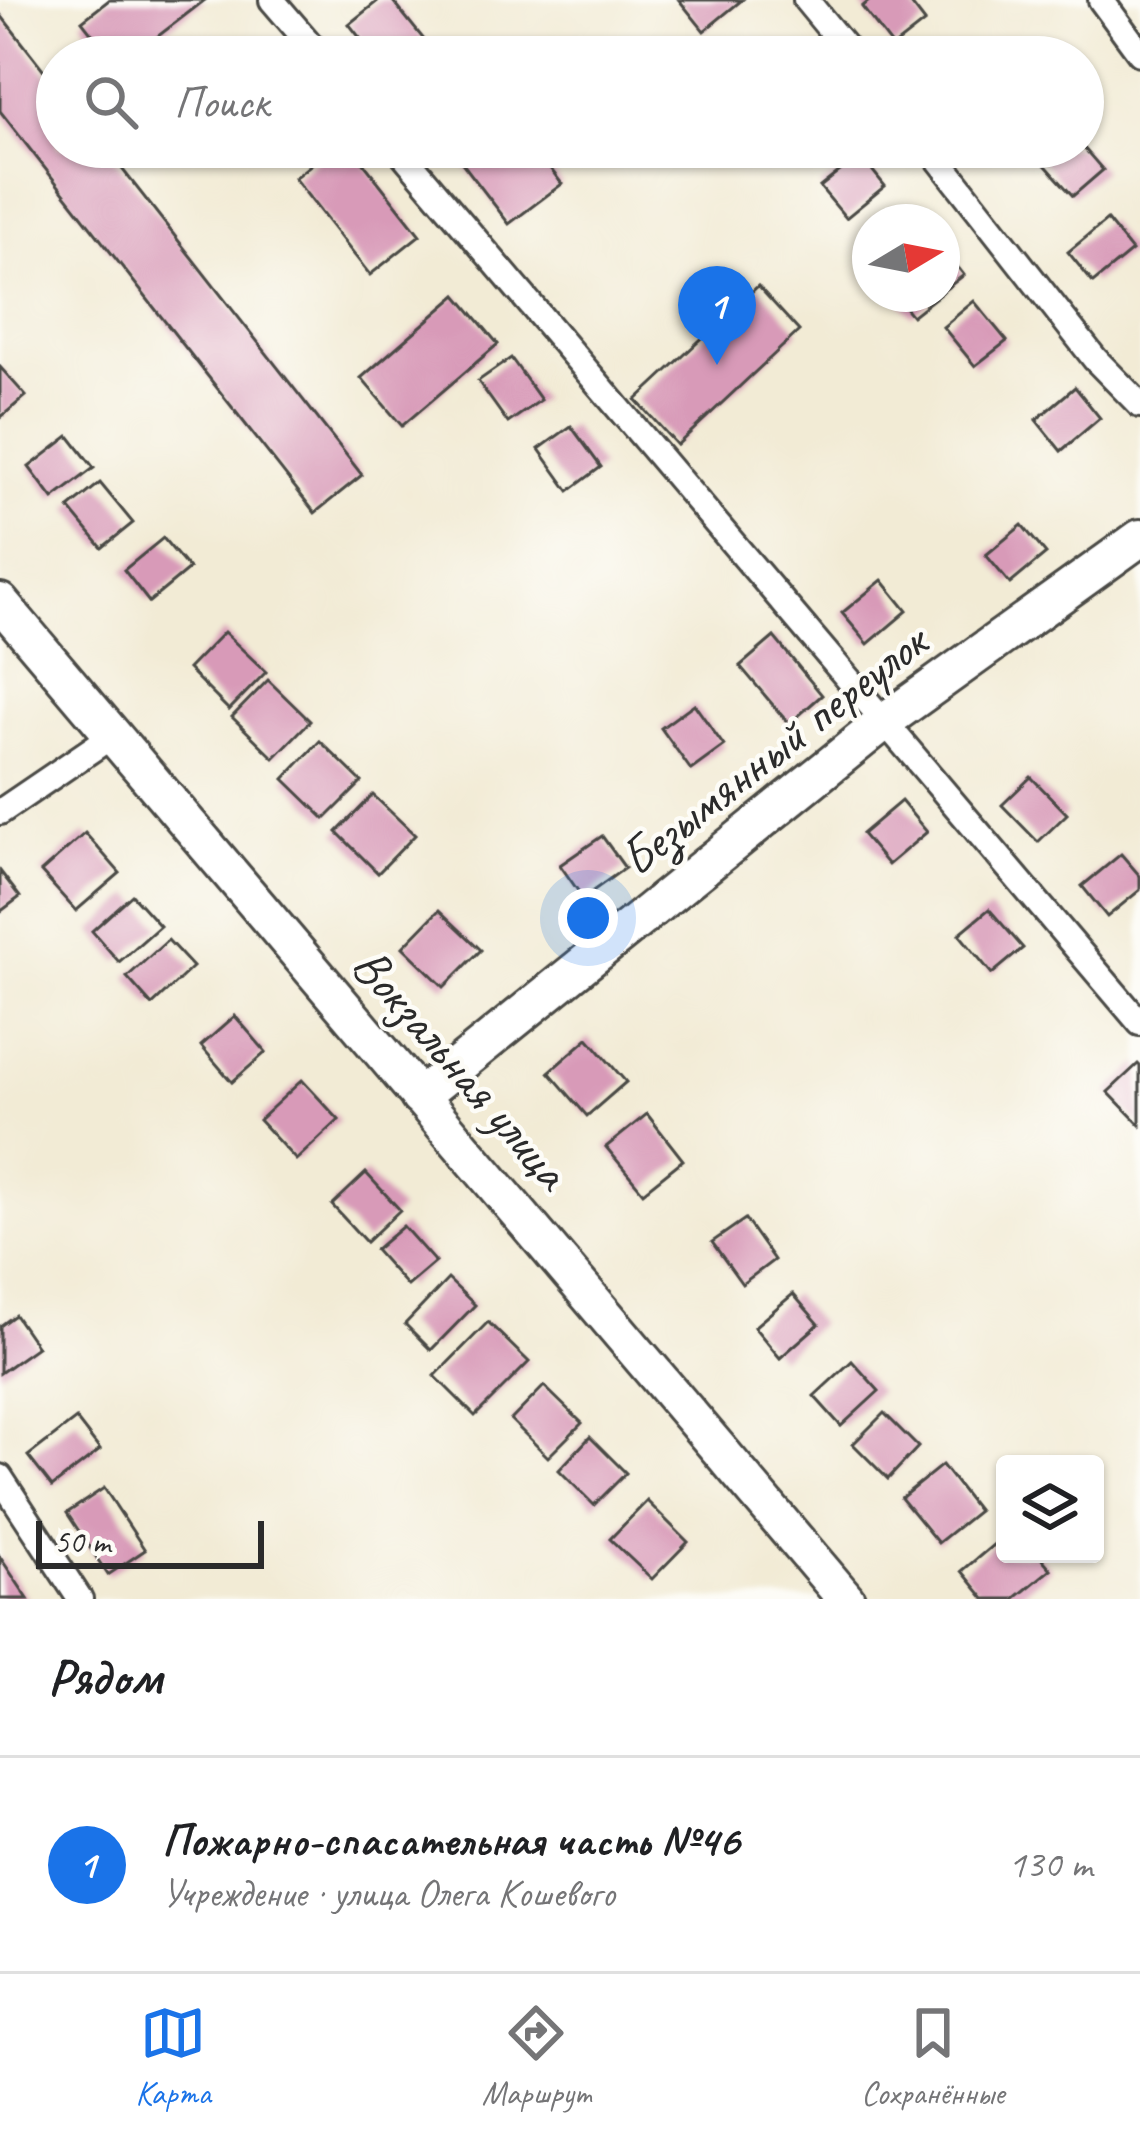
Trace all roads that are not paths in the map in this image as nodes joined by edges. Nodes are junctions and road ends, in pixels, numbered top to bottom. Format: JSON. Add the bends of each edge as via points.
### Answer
{"nodes":[{"id":1,"x":272,"y":0,"type":"edge"},
{"id":2,"x":806,"y":0,"type":"edge"},
{"id":3,"x":1102,"y":0,"type":"edge"},
{"id":4,"x":303,"y":36,"type":"edge"},
{"id":5,"x":836,"y":36,"type":"edge"},
{"id":6,"x":1140,"y":53,"type":"edge"},
{"id":7,"x":415,"y":168,"type":"edge"},
{"id":8,"x":945,"y":168,"type":"edge"},
{"id":9,"x":1140,"y":405,"type":"edge"},
{"id":10,"x":1140,"y":538,"type":"edge"},
{"id":11,"x":0,"y":602,"type":"edge"},
{"id":12,"x":884,"y":721,"type":"junction"},
{"id":13,"x":110,"y":737,"type":"junction"},
{"id":14,"x":0,"y":812,"type":"edge"},
{"id":15,"x":1140,"y":1023,"type":"edge"},
{"id":16,"x":419,"y":1097,"type":"junction"},
{"id":17,"x":0,"y":1477,"type":"edge"},
{"id":18,"x":80,"y":1599,"type":"edge"},
{"id":19,"x":846,"y":1599,"type":"edge"}],
"edges":[{"from":1,"to":4,"type":"street"},
{"from":2,"to":5,"type":"street"},
{"from":3,"to":6,"type":"street"},
{"from":7,"to":12,"type":"street"},
{"from":8,"to":9,"type":"street"},
{"from":10,"to":12,"type":"street","name":"Безымянный переулок"},
{"from":11,"to":13,"type":"street","name":"Вокзальная улица"},
{"from":12,"to":15,"type":"street"},
{"from":12,"to":16,"type":"street","name":"Безымянный переулок"},
{"from":13,"to":14,"type":"street"},
{"from":13,"to":16,"type":"street","name":"Вокзальная улица"},
{"from":16,"to":19,"type":"street","name":"Вокзальная улица"},
{"from":17,"to":18,"type":"street"}]}
